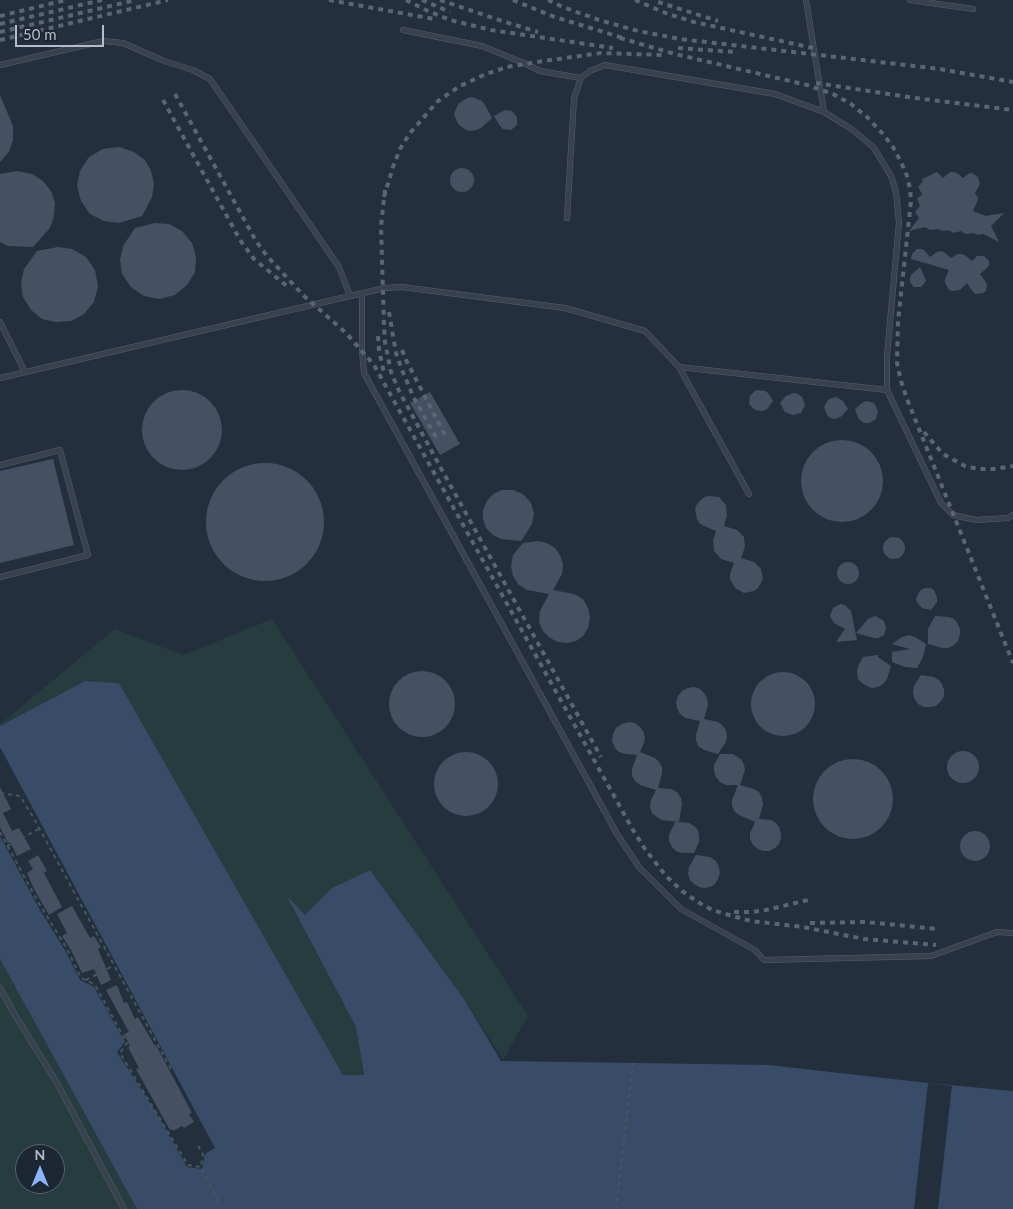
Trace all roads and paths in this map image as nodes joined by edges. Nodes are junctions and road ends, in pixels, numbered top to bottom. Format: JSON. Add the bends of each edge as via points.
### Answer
{"nodes":[{"id":1,"x":806,"y":0,"type":"edge"},
{"id":2,"x":910,"y":0,"type":"edge"},
{"id":3,"x":974,"y":10,"type":"dead end"},
{"id":4,"x":403,"y":30,"type":"dead end"},
{"id":5,"x":0,"y":65,"type":"edge"},
{"id":6,"x":581,"y":78,"type":"junction"},
{"id":7,"x":824,"y":112,"type":"junction"},
{"id":8,"x":567,"y":218,"type":"dead end"},
{"id":9,"x":362,"y":293,"type":"junction"},
{"id":10,"x":350,"y":296,"type":"junction"},
{"id":11,"x":0,"y":322,"type":"edge"},
{"id":12,"x":680,"y":367,"type":"junction"},
{"id":13,"x":24,"y":372,"type":"junction"},
{"id":14,"x":0,"y":378,"type":"edge"},
{"id":15,"x":888,"y":390,"type":"junction"},
{"id":16,"x":0,"y":465,"type":"edge"},
{"id":17,"x":748,"y":494,"type":"dead end"},
{"id":18,"x":1013,"y":515,"type":"edge"},
{"id":19,"x":0,"y":577,"type":"edge"},
{"id":20,"x":0,"y":793,"type":"edge"},
{"id":21,"x":39,"y":829,"type":"junction"},
{"id":22,"x":0,"y":832,"type":"edge"},
{"id":23,"x":7,"y":846,"type":"junction"},
{"id":24,"x":1013,"y":933,"type":"edge"},
{"id":25,"x":114,"y":966,"type":"junction"},
{"id":26,"x":86,"y":980,"type":"junction"},
{"id":27,"x":0,"y":988,"type":"edge"},
{"id":28,"x":633,"y":1063,"type":"dead end"},
{"id":29,"x":172,"y":1071,"type":"dead end"},
{"id":30,"x":198,"y":1146,"type":"dead end"},
{"id":31,"x":201,"y":1167,"type":"junction"},
{"id":32,"x":220,"y":1206,"type":"dead end"},
{"id":33,"x":124,"y":1209,"type":"edge"},
{"id":34,"x":616,"y":1209,"type":"edge"}],
"edges":[{"from":1,"to":7,"type":"lane"},
{"from":2,"to":3,"type":"lane"},
{"from":4,"to":6,"type":"lane","via":[[482,46],[540,72]]},
{"from":5,"to":10,"type":"lane","via":[[103,41],[123,43],[210,79],[340,267]]},
{"from":6,"to":7,"type":"lane","via":[[606,65],[774,94]]},
{"from":6,"to":8,"type":"lane","via":[[574,98]]},
{"from":7,"to":15,"type":"lane","via":[[874,148],[891,176],[896,192],[899,222]]},
{"from":9,"to":10,"type":"lane"},
{"from":9,"to":12,"type":"lane","via":[[402,288],[565,308],[645,331]]},
{"from":9,"to":24,"type":"lane","via":[[364,373],[617,834],[639,867],[680,909],[755,950],[764,960],[931,956],[997,932]]},
{"from":10,"to":13,"type":"lane"},
{"from":11,"to":13,"type":"lane"},
{"from":12,"to":15,"type":"lane"},
{"from":12,"to":17,"type":"lane"},
{"from":13,"to":14,"type":"lane"},
{"from":15,"to":18,"type":"lane","via":[[942,503],[954,515],[976,520]]},
{"from":16,"to":19,"type":"lane","via":[[60,450],[88,555]]},
{"from":20,"to":21,"type":"path","via":[[20,796]]},
{"from":21,"to":23,"type":"path"},
{"from":21,"to":25,"type":"path"},
{"from":22,"to":23,"type":"path"},
{"from":23,"to":26,"type":"path","via":[[81,978]]},
{"from":25,"to":26,"type":"path"},
{"from":25,"to":29,"type":"path"},
{"from":26,"to":31,"type":"path","via":[[95,985],[127,1043],[120,1053],[188,1165]]},
{"from":27,"to":33,"type":"lane","via":[[58,1083]]},
{"from":28,"to":34,"type":"path"},
{"from":30,"to":31,"type":"path","via":[[203,1154]]},
{"from":31,"to":32,"type":"path"}]}
